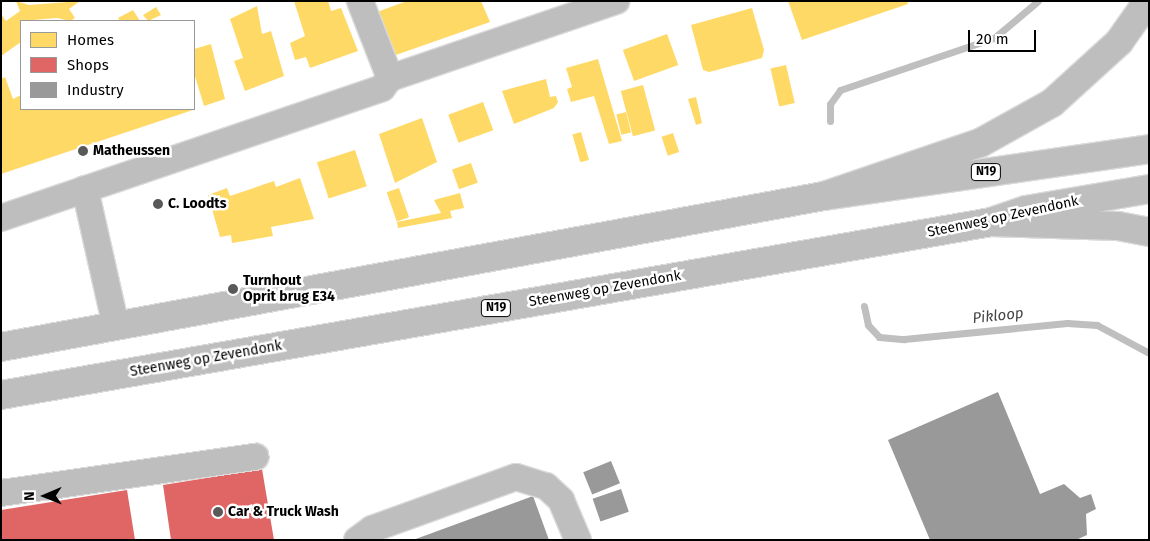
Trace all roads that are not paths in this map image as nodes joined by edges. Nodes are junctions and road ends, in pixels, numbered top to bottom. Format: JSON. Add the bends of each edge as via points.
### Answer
{"nodes":[{"id":1,"x":360,"y":1,"type":"edge"},
{"id":2,"x":616,"y":1,"type":"edge"},
{"id":3,"x":1148,"y":1,"type":"edge"},
{"id":4,"x":390,"y":78,"type":"junction"},
{"id":5,"x":1149,"y":149,"type":"edge"},
{"id":6,"x":85,"y":189,"type":"junction"},
{"id":7,"x":1149,"y":189,"type":"edge"},
{"id":8,"x":824,"y":196,"type":"junction"},
{"id":9,"x":1,"y":218,"type":"edge"},
{"id":10,"x":991,"y":222,"type":"junction"},
{"id":11,"x":1149,"y":232,"type":"edge"},
{"id":12,"x":116,"y":322,"type":"junction"},
{"id":13,"x":1,"y":346,"type":"edge"},
{"id":14,"x":1,"y":395,"type":"edge"},
{"id":15,"x":255,"y":456,"type":"dead end"},
{"id":16,"x":1,"y":494,"type":"edge"},
{"id":17,"x":357,"y":540,"type":"edge"},
{"id":18,"x":578,"y":540,"type":"edge"}],
"edges":[{"from":1,"to":4,"type":"street"},
{"from":2,"to":4,"type":"street"},
{"from":3,"to":8,"type":"main road","via":[[1119,42],[1052,103],[980,143]]},
{"from":4,"to":6,"type":"street","via":[[382,88]]},
{"from":5,"to":8,"type":"main road","number":"N19"},
{"from":6,"to":9,"type":"street"},
{"from":6,"to":12,"type":"street"},
{"from":7,"to":10,"type":"main road","name":"Steenweg op Zevendonk","number":"N19","via":[[1026,210]]},
{"from":8,"to":12,"type":"main road","number":"N19"},
{"from":10,"to":11,"type":"main road","via":[[1118,226]]},
{"from":10,"to":14,"type":"main road","name":"Steenweg op Zevendonk","number":"N19"},
{"from":12,"to":13,"type":"main road","number":"N19"},
{"from":15,"to":16,"type":"street"},
{"from":17,"to":18,"type":"street","via":[[372,529],[516,477],[546,486],[561,500]]}]}
